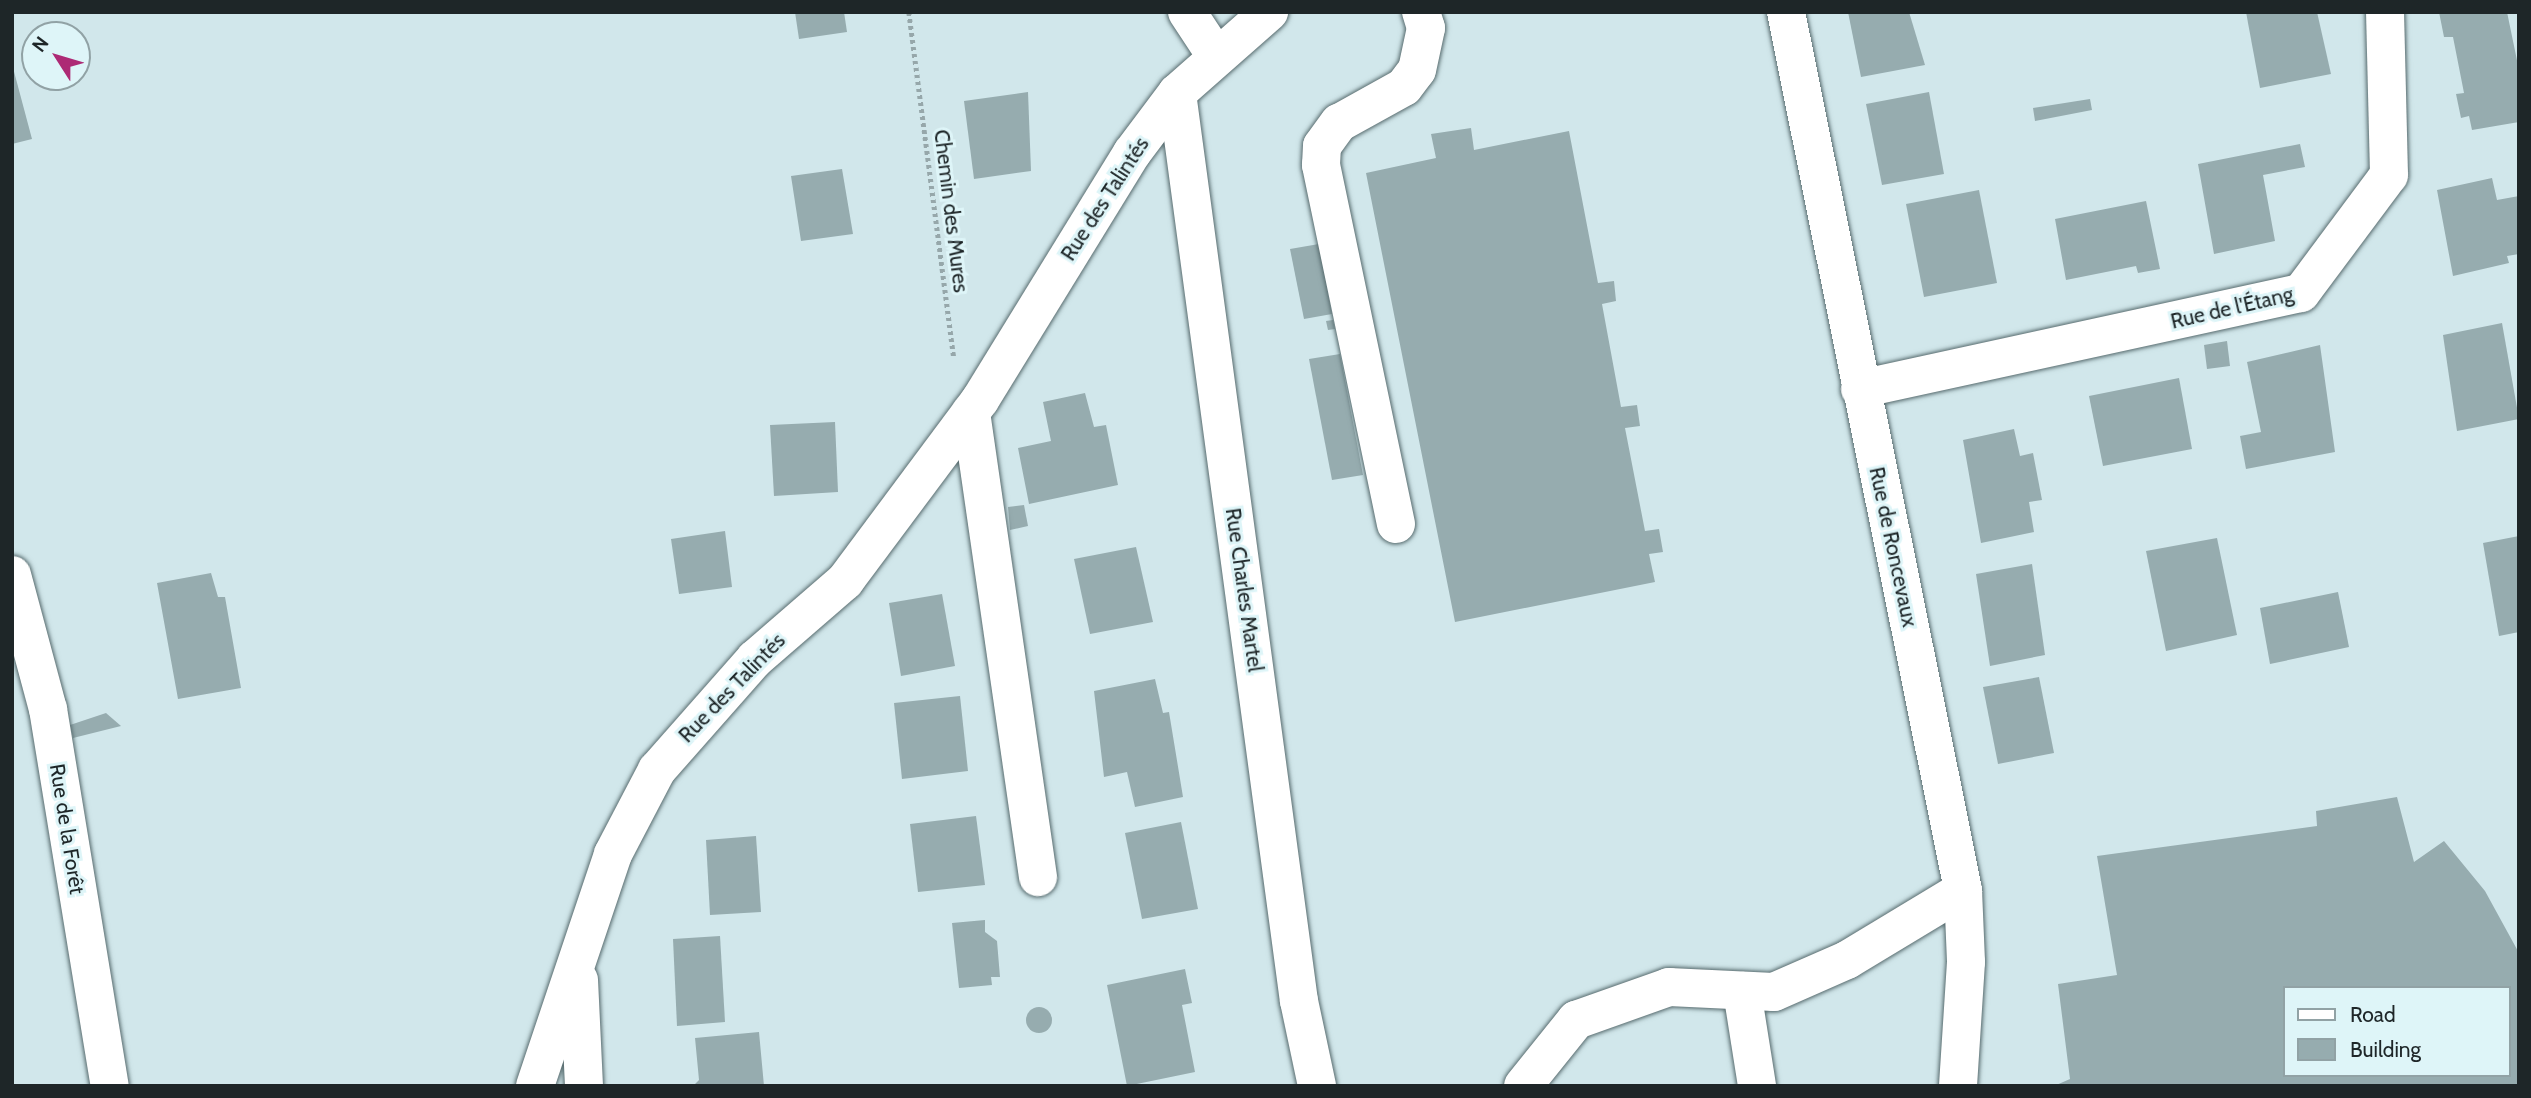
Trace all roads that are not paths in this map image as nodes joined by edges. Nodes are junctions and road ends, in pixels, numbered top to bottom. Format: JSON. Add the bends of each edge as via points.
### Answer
{"nodes":[{"id":1,"x":1186,"y":12,"type":"edge"},
{"id":2,"x":1269,"y":12,"type":"edge"},
{"id":3,"x":1421,"y":12,"type":"edge"},
{"id":4,"x":1786,"y":12,"type":"edge"},
{"id":5,"x":2385,"y":12,"type":"edge"},
{"id":6,"x":1216,"y":56,"type":"junction"},
{"id":7,"x":1177,"y":93,"type":"junction"},
{"id":8,"x":1860,"y":389,"type":"junction"},
{"id":9,"x":971,"y":412,"type":"junction"},
{"id":10,"x":1396,"y":524,"type":"dead end"},
{"id":11,"x":12,"y":575,"type":"edge"},
{"id":12,"x":1038,"y":877,"type":"dead end"},
{"id":13,"x":1963,"y":890,"type":"junction"},
{"id":14,"x":577,"y":956,"type":"junction"},
{"id":15,"x":1742,"y":991,"type":"junction"},
{"id":16,"x":110,"y":1086,"type":"edge"},
{"id":17,"x":535,"y":1086,"type":"edge"},
{"id":18,"x":584,"y":1086,"type":"edge"},
{"id":19,"x":1317,"y":1086,"type":"edge"},
{"id":20,"x":1523,"y":1086,"type":"edge"},
{"id":21,"x":1757,"y":1086,"type":"edge"},
{"id":22,"x":1958,"y":1086,"type":"edge"}],
"edges":[{"from":1,"to":6,"type":"street"},
{"from":2,"to":6,"type":"street","name":"Rue des Talintés"},
{"from":3,"to":10,"type":"street","via":[[1426,28],[1417,70],[1404,87],[1339,123],[1322,146],[1321,165]]},
{"from":4,"to":8,"type":"street","name":"Rue de Roncevaux"},
{"from":5,"to":8,"type":"street","name":"Rue de l'Étang","via":[[2389,175],[2301,293]]},
{"from":6,"to":7,"type":"street","name":"Rue des Talintés"},
{"from":7,"to":9,"type":"street","name":"Rue des Talintés","via":[[1132,153]]},
{"from":7,"to":19,"type":"street","name":"Rue Charles Martel","via":[[1299,1002]]},
{"from":8,"to":13,"type":"street","name":"Rue de Roncevaux"},
{"from":9,"to":12,"type":"street"},
{"from":9,"to":14,"type":"street","name":"Rue des Talintés","via":[[845,581],[755,659],[657,770],[613,854]]},
{"from":11,"to":16,"type":"street","name":"Rue de la Forêt","via":[[48,709]]},
{"from":13,"to":15,"type":"street","via":[[1847,961],[1774,992]]},
{"from":13,"to":22,"type":"street","name":"Rue de Roncevaux","via":[[1966,962]]},
{"from":14,"to":17,"type":"street","name":"Rue des Talintés"},
{"from":14,"to":18,"type":"street"},
{"from":15,"to":20,"type":"street","via":[[1670,987],[1576,1020]]},
{"from":15,"to":21,"type":"street"}]}
